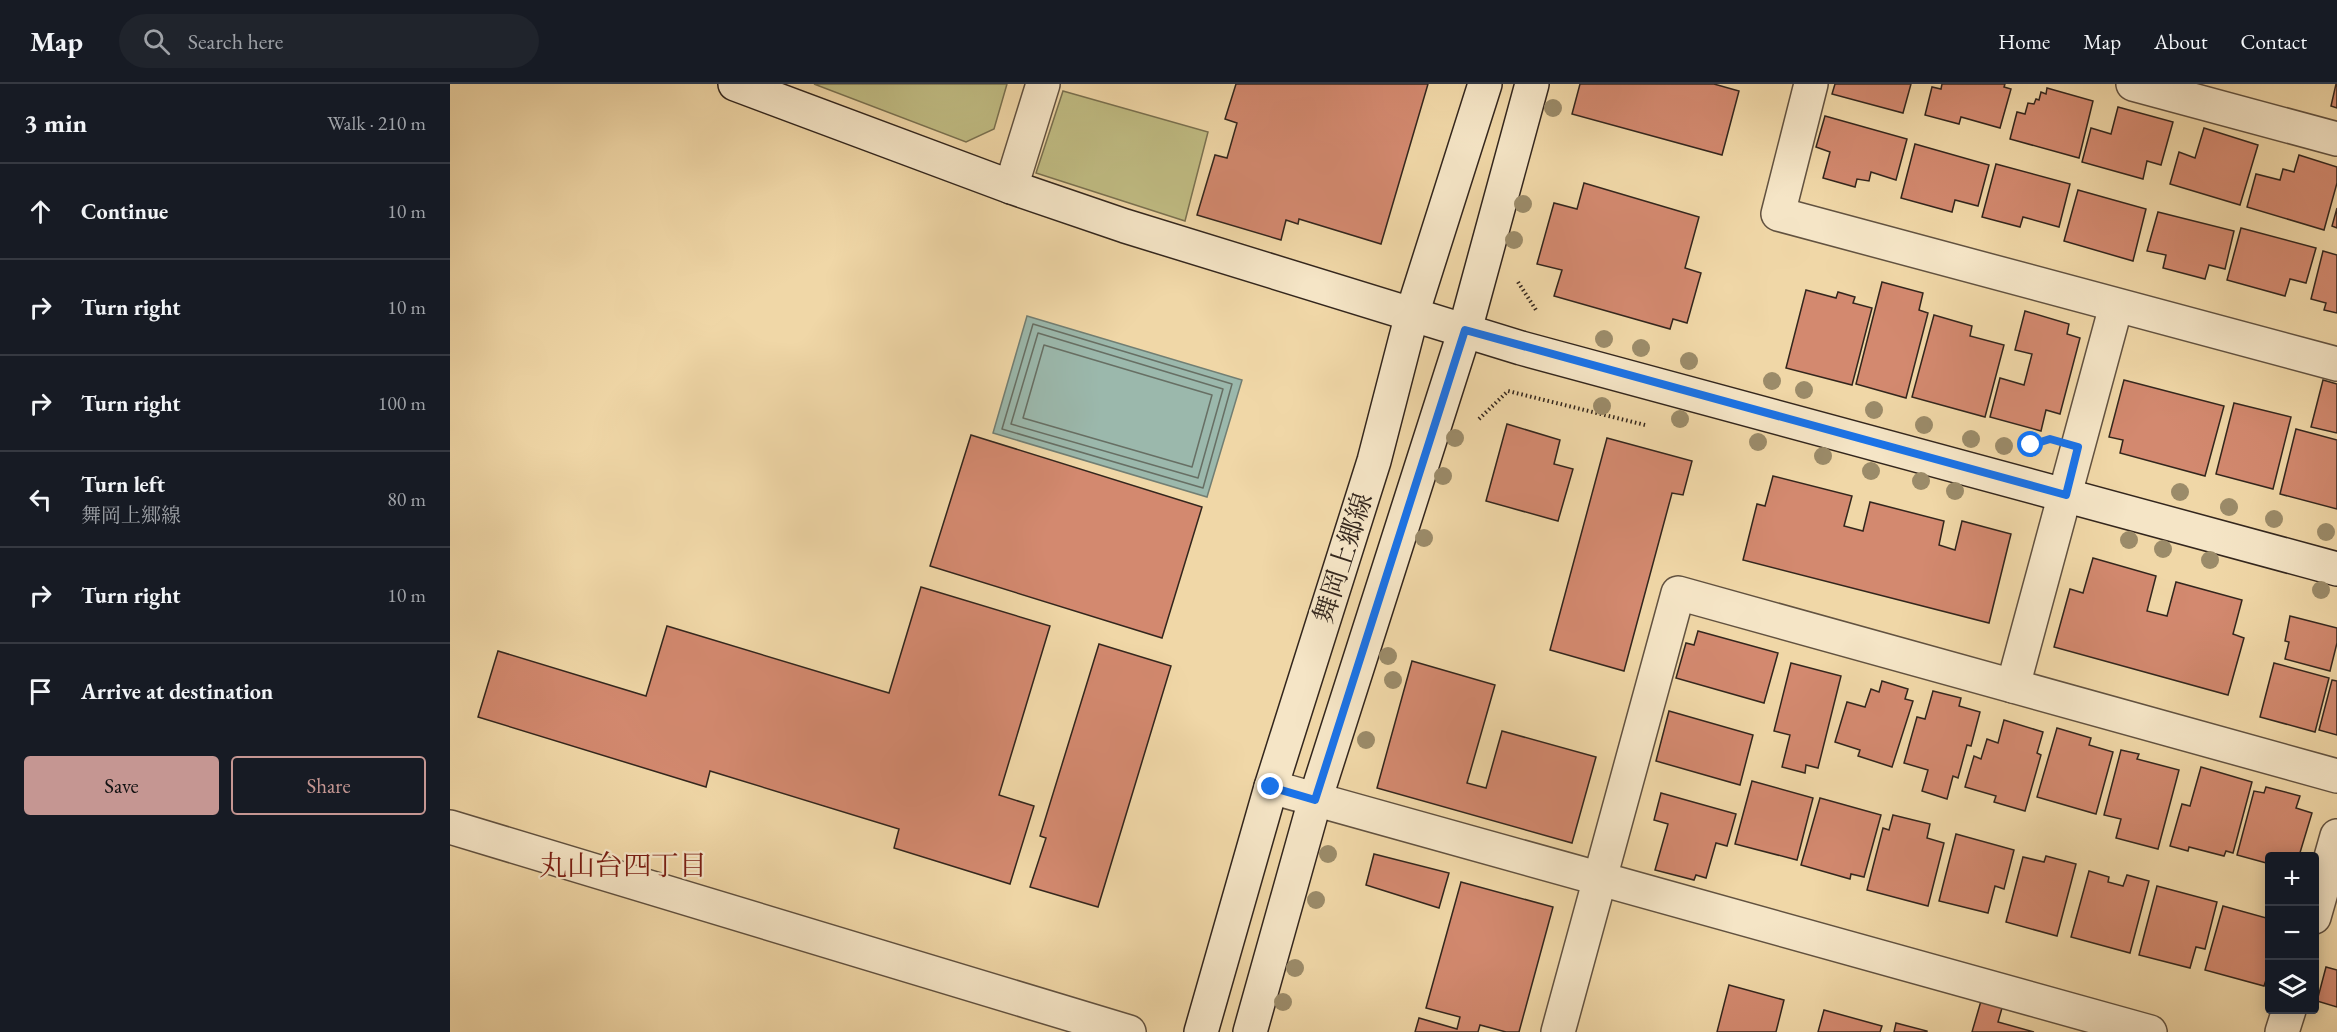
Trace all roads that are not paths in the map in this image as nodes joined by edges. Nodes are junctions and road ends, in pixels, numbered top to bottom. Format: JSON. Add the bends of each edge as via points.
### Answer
{"nodes":[{"id":1,"x":735,"y":84,"type":"edge"},
{"id":2,"x":1043,"y":84,"type":"edge"},
{"id":3,"x":1485,"y":84,"type":"edge"},
{"id":4,"x":1532,"y":84,"type":"edge"},
{"id":5,"x":1811,"y":84,"type":"edge"},
{"id":6,"x":2133,"y":84,"type":"edge"},
{"id":7,"x":2337,"y":139,"type":"edge"},
{"id":8,"x":1011,"y":187,"type":"junction"},
{"id":9,"x":2116,"y":306,"type":"junction"},
{"id":10,"x":1412,"y":314,"type":"junction"},
{"id":11,"x":1465,"y":330,"type":"junction"},
{"id":12,"x":2337,"y":364,"type":"edge"},
{"id":13,"x":2066,"y":495,"type":"junction"},
{"id":14,"x":2337,"y":569,"type":"edge"},
{"id":15,"x":2013,"y":686,"type":"junction"},
{"id":16,"x":2337,"y":776,"type":"edge"},
{"id":17,"x":1271,"y":787,"type":"junction"},
{"id":18,"x":1315,"y":800,"type":"junction"},
{"id":19,"x":450,"y":827,"type":"edge"},
{"id":20,"x":2337,"y":836,"type":"edge"},
{"id":21,"x":1599,"y":879,"type":"junction"},
{"id":22,"x":2317,"y":906,"type":"edge"},
{"id":23,"x":2288,"y":1014,"type":"edge"},
{"id":24,"x":1130,"y":1032,"type":"edge"},
{"id":25,"x":1201,"y":1032,"type":"edge"},
{"id":26,"x":1250,"y":1032,"type":"edge"},
{"id":27,"x":1558,"y":1032,"type":"edge"},
{"id":28,"x":2150,"y":1032,"type":"edge"},
{"id":29,"x":2282,"y":1032,"type":"edge"}],
"edges":[{"from":1,"to":8,"type":"street"},
{"from":2,"to":8,"type":"street"},
{"from":3,"to":10,"type":"street","name":"舞岡上郷線"},
{"from":4,"to":11,"type":"street","name":"舞岡上郷線"},
{"from":5,"to":9,"type":"street","via":[[1778,214]]},
{"from":6,"to":7,"type":"street"},
{"from":8,"to":10,"type":"street"},
{"from":9,"to":12,"type":"street"},
{"from":9,"to":13,"type":"street"},
{"from":10,"to":11,"type":"street"},
{"from":10,"to":17,"type":"street","name":"舞岡上郷線","via":[[1374,461]]},
{"from":11,"to":13,"type":"street"},
{"from":11,"to":18,"type":"street","name":"舞岡上郷線"},
{"from":13,"to":14,"type":"street"},
{"from":13,"to":15,"type":"street"},
{"from":15,"to":16,"type":"street"},
{"from":15,"to":21,"type":"street","via":[[1678,592]]},
{"from":17,"to":18,"type":"street"},
{"from":17,"to":25,"type":"street","name":"舞岡上郷線"},
{"from":18,"to":21,"type":"street"},
{"from":18,"to":26,"type":"street","name":"舞岡上郷線"},
{"from":19,"to":24,"type":"street"},
{"from":20,"to":22,"type":"street"},
{"from":21,"to":27,"type":"street"},
{"from":21,"to":28,"type":"street"},
{"from":23,"to":29,"type":"street"}]}
